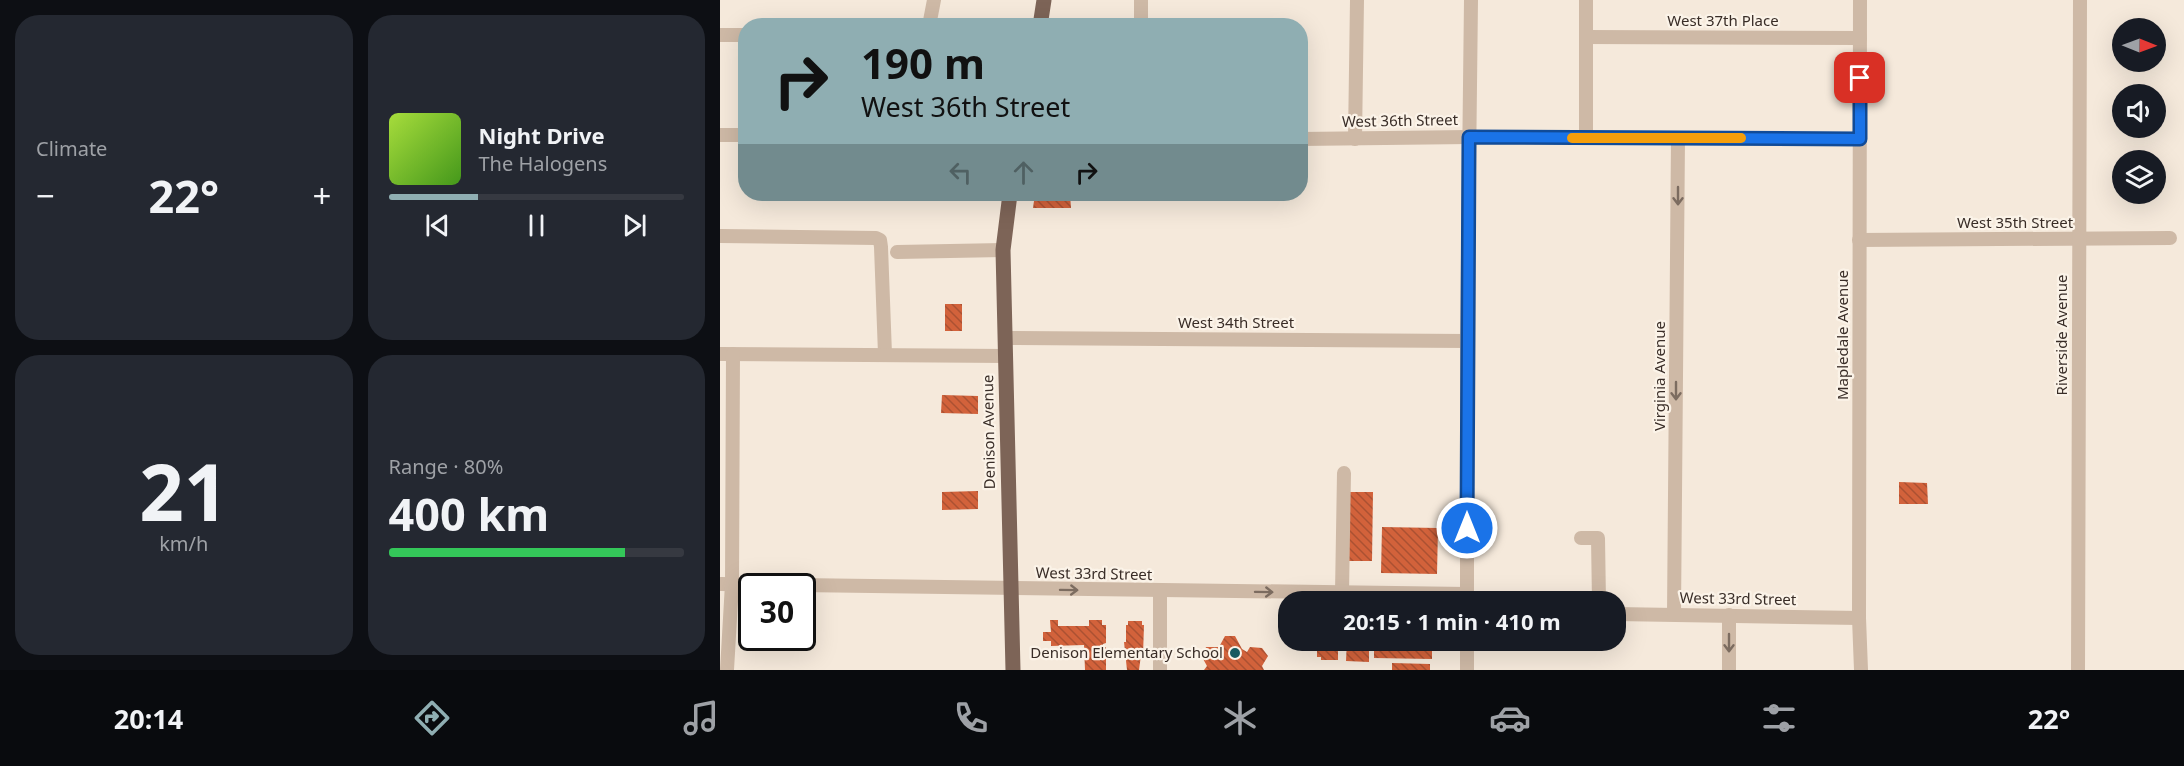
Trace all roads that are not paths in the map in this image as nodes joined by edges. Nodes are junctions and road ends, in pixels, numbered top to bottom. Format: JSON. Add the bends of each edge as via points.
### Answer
{"nodes":[{"id":1,"x":934,"y":0,"type":"edge"},
{"id":2,"x":1044,"y":0,"type":"edge"},
{"id":3,"x":1141,"y":0,"type":"edge"},
{"id":4,"x":1357,"y":0,"type":"edge"},
{"id":5,"x":1471,"y":0,"type":"edge"},
{"id":6,"x":1586,"y":0,"type":"edge"},
{"id":7,"x":1860,"y":0,"type":"edge"},
{"id":8,"x":2080,"y":0,"type":"edge"},
{"id":9,"x":931,"y":18,"type":"edge"},
{"id":10,"x":1041,"y":18,"type":"edge"},
{"id":11,"x":1141,"y":18,"type":"edge"},
{"id":12,"x":720,"y":35,"type":"edge"},
{"id":13,"x":738,"y":35,"type":"edge"},
{"id":14,"x":1586,"y":37,"type":"junction"},
{"id":15,"x":1860,"y":38,"type":"junction"},
{"id":16,"x":720,"y":135,"type":"edge"},
{"id":17,"x":738,"y":135,"type":"edge"},
{"id":18,"x":1469,"y":137,"type":"junction"},
{"id":19,"x":1586,"y":138,"type":"junction"},
{"id":20,"x":1678,"y":138,"type":"junction"},
{"id":21,"x":1308,"y":139,"type":"edge"},
{"id":22,"x":1355,"y":139,"type":"junction"},
{"id":23,"x":1860,"y":139,"type":"junction"},
{"id":24,"x":1009,"y":201,"type":"edge"},
{"id":25,"x":720,"y":236,"type":"edge"},
{"id":26,"x":2170,"y":238,"type":"dead end"},
{"id":27,"x":2079,"y":239,"type":"junction"},
{"id":28,"x":1859,"y":240,"type":"junction"},
{"id":29,"x":1004,"y":250,"type":"junction"},
{"id":30,"x":897,"y":252,"type":"dead end"},
{"id":31,"x":1005,"y":338,"type":"junction"},
{"id":32,"x":1467,"y":341,"type":"junction"},
{"id":33,"x":727,"y":354,"type":"edge"},
{"id":34,"x":885,"y":354,"type":"junction"},
{"id":35,"x":1006,"y":356,"type":"junction"},
{"id":36,"x":1344,"y":473,"type":"dead end"},
{"id":37,"x":1581,"y":538,"type":"dead end"},
{"id":38,"x":726,"y":584,"type":"edge"},
{"id":39,"x":1011,"y":590,"type":"junction"},
{"id":40,"x":1160,"y":591,"type":"junction"},
{"id":41,"x":1342,"y":591,"type":"edge"},
{"id":42,"x":1467,"y":591,"type":"edge"},
{"id":43,"x":1599,"y":591,"type":"edge"},
{"id":44,"x":1278,"y":592,"type":"edge"},
{"id":45,"x":1626,"y":614,"type":"edge"},
{"id":46,"x":1674,"y":614,"type":"junction"},
{"id":47,"x":1729,"y":615,"type":"junction"},
{"id":48,"x":1859,"y":618,"type":"junction"},
{"id":49,"x":1467,"y":651,"type":"edge"},
{"id":50,"x":727,"y":670,"type":"edge"},
{"id":51,"x":1013,"y":670,"type":"edge"},
{"id":52,"x":1160,"y":670,"type":"edge"},
{"id":53,"x":1467,"y":670,"type":"edge"},
{"id":54,"x":1729,"y":670,"type":"edge"},
{"id":55,"x":1861,"y":670,"type":"edge"},
{"id":56,"x":2078,"y":670,"type":"edge"}],
"edges":[{"from":1,"to":9,"type":"street"},
{"from":2,"to":10,"type":"main road"},
{"from":3,"to":11,"type":"street"},
{"from":4,"to":22,"type":"street"},
{"from":5,"to":18,"type":"street"},
{"from":6,"to":14,"type":"street"},
{"from":7,"to":15,"type":"street","name":"Mapledale Avenue"},
{"from":8,"to":27,"type":"street","name":"Riverside Avenue"},
{"from":12,"to":13,"type":"street"},
{"from":14,"to":15,"type":"street","name":"West 37th Place"},
{"from":14,"to":19,"type":"street"},
{"from":15,"to":23,"type":"street","name":"Mapledale Avenue"},
{"from":16,"to":17,"type":"street"},
{"from":18,"to":19,"type":"street","name":"West 36th Street"},
{"from":18,"to":22,"type":"street","name":"West 36th Street"},
{"from":18,"to":32,"type":"street"},
{"from":19,"to":20,"type":"street","name":"West 36th Street"},
{"from":20,"to":23,"type":"street","name":"West 36th Street"},
{"from":20,"to":46,"type":"street","name":"Virginia Avenue","one_way":true},
{"from":21,"to":22,"type":"street","name":"West 36th Street"},
{"from":23,"to":28,"type":"street","name":"Mapledale Avenue"},
{"from":24,"to":29,"type":"main road","name":"Denison Avenue"},
{"from":25,"to":34,"type":"street","via":[[876,238],[881,247]]},
{"from":26,"to":27,"type":"street","name":"West 35th Street"},
{"from":27,"to":28,"type":"street","name":"West 35th Street"},
{"from":27,"to":56,"type":"street","name":"Riverside Avenue"},
{"from":28,"to":48,"type":"street","name":"Mapledale Avenue"},
{"from":29,"to":30,"type":"street"},
{"from":29,"to":31,"type":"main road","name":"Denison Avenue"},
{"from":31,"to":32,"type":"street","name":"West 34th Street"},
{"from":31,"to":35,"type":"main road","name":"Denison Avenue"},
{"from":32,"to":42,"type":"street"},
{"from":33,"to":34,"type":"street"},
{"from":33,"to":38,"type":"street"},
{"from":34,"to":35,"type":"street"},
{"from":35,"to":39,"type":"main road","name":"Denison Avenue"},
{"from":36,"to":41,"type":"street"},
{"from":37,"to":43,"type":"street","via":[[1598,538]]},
{"from":38,"to":39,"type":"street","name":"West 33rd Street"},
{"from":38,"to":50,"type":"street"},
{"from":39,"to":40,"type":"street","name":"West 33rd Street","one_way":true},
{"from":39,"to":51,"type":"main road","name":"Denison Avenue"},
{"from":40,"to":44,"type":"street","name":"West 33rd Street","one_way":true},
{"from":40,"to":52,"type":"street"},
{"from":45,"to":46,"type":"street","name":"West 33rd Street"},
{"from":46,"to":47,"type":"street","name":"West 33rd Street"},
{"from":47,"to":48,"type":"street","name":"West 33rd Street"},
{"from":47,"to":54,"type":"street","one_way":true},
{"from":48,"to":55,"type":"street","name":"Mapledale Avenue"},
{"from":49,"to":53,"type":"street"}]}
